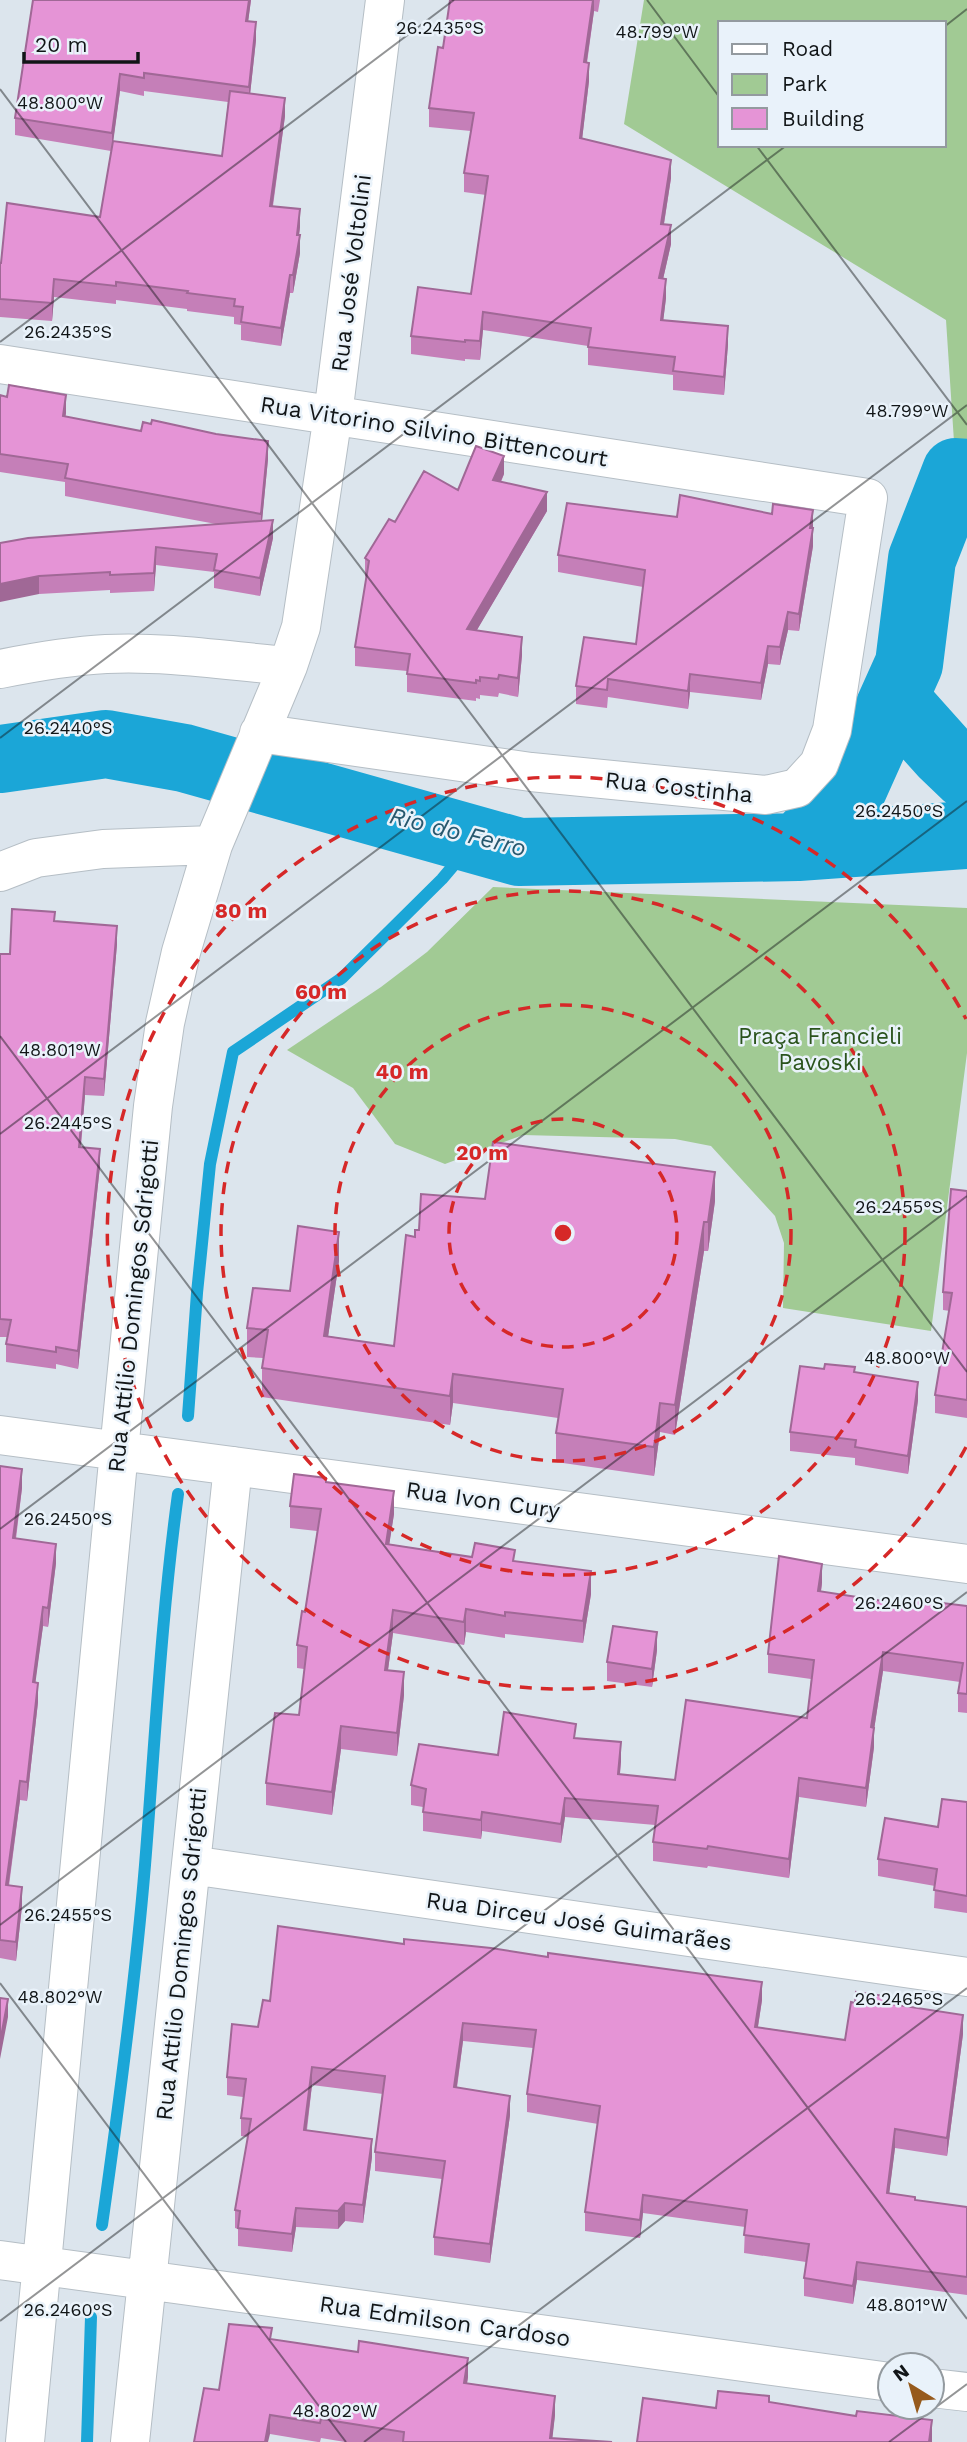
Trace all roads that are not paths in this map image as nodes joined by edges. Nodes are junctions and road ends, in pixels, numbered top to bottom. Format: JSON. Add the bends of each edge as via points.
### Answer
{"nodes":[{"id":1,"x":385,"y":0,"type":"edge"},
{"id":2,"x":0,"y":364,"type":"edge"},
{"id":3,"x":332,"y":415,"type":"junction"},
{"id":4,"x":868,"y":498,"type":"joint"},
{"id":5,"x":288,"y":666,"type":"junction"},
{"id":6,"x":0,"y":669,"type":"edge"},
{"id":7,"x":257,"y":739,"type":"junction"},
{"id":8,"x":228,"y":806,"type":"joint"},
{"id":9,"x":213,"y":845,"type":"junction"},
{"id":10,"x":0,"y":872,"type":"edge"},
{"id":11,"x":0,"y":1435,"type":"edge"},
{"id":12,"x":119,"y":1451,"type":"junction"},
{"id":13,"x":233,"y":1466,"type":"junction"},
{"id":14,"x":967,"y":1564,"type":"edge"},
{"id":15,"x":191,"y":1865,"type":"junction"},
{"id":16,"x":967,"y":1977,"type":"edge"},
{"id":17,"x":0,"y":2260,"type":"edge"},
{"id":18,"x":41,"y":2266,"type":"junction"},
{"id":19,"x":147,"y":2281,"type":"junction"},
{"id":20,"x":876,"y":2380,"type":"edge"},
{"id":21,"x":946,"y":2390,"type":"edge"},
{"id":22,"x":967,"y":2392,"type":"edge"},
{"id":23,"x":25,"y":2442,"type":"edge"},
{"id":24,"x":130,"y":2442,"type":"edge"}],
"edges":[{"from":1,"to":3,"type":"street","name":"Rua José Voltolini"},
{"from":2,"to":3,"type":"street","name":"Rua Vitorino Silvino Bittencourt"},
{"from":3,"to":4,"type":"street","name":"Rua Vitorino Silvino Bittencourt"},
{"from":3,"to":5,"type":"street","name":"Rua José Voltolini","via":[[309,584]]},
{"from":4,"to":7,"type":"street","name":"Rua Costinha","via":[[832,730],[819,764],[797,788],[766,795]]},
{"from":5,"to":6,"type":"street","via":[[108,654]]},
{"from":5,"to":7,"type":"street","name":"Rua José Voltolini"},
{"from":7,"to":8,"type":"street","name":"Rua José Voltolini"},
{"from":8,"to":9,"type":"street","name":"Rua Attílio Domingos Sdrigotti"},
{"from":9,"to":10,"type":"street","via":[[103,849],[36,858]]},
{"from":9,"to":12,"type":"street","name":"Rua Attílio Domingos Sdrigotti","via":[[165,1023]]},
{"from":11,"to":12,"type":"street","name":"Rua Ivon Cury"},
{"from":12,"to":13,"type":"street","name":"Rua Ivon Cury"},
{"from":12,"to":18,"type":"street","name":"Rua Attílio Domingos Sdrigotti"},
{"from":13,"to":14,"type":"street","name":"Rua Ivon Cury"},
{"from":13,"to":15,"type":"street","name":"Rua Attílio Domingos Sdrigotti"},
{"from":15,"to":16,"type":"street","name":"Rua Dirceu José Guimarães"},
{"from":15,"to":19,"type":"street","name":"Rua Attílio Domingos Sdrigotti"},
{"from":17,"to":18,"type":"street","name":"Rua Edmilson Cardoso"},
{"from":18,"to":19,"type":"street","name":"Rua Edmilson Cardoso"},
{"from":18,"to":23,"type":"street","name":"Rua Attílio Domingos Sdrigotti"},
{"from":19,"to":20,"type":"street","name":"Rua Edmilson Cardoso"},
{"from":19,"to":24,"type":"street","name":"Rua Attílio Domingos Sdrigotti"},
{"from":21,"to":22,"type":"street"}]}
